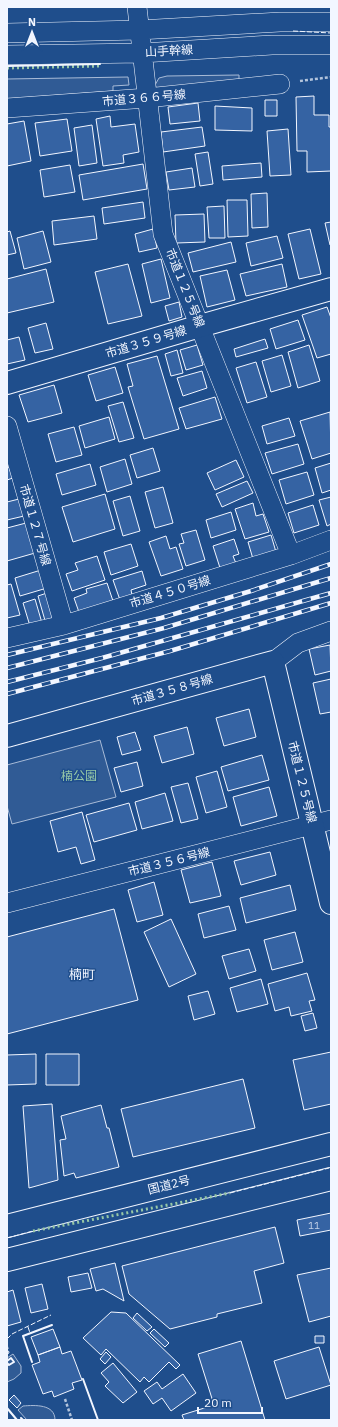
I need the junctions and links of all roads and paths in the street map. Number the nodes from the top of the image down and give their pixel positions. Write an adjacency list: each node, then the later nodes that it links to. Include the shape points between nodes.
1 (136, 7): 3 (street, 市道１２５号線)
2 (331, 22): 3 (street, 山手幹線, via 280,22)
3 (139, 30): 4 (street, 山手幹線); 6 (street, 市道１２５号線)
4 (7, 33)
5 (331, 45): 6 (street, 山手幹線, via 272,45)
6 (142, 53): 7 (street, 山手幹線); 10 (street, 市道１２５号線)
7 (7, 55)
8 (331, 77): 9 (path)
9 (280, 84): 10 (street, 市道３６６号線)
10 (147, 98): 11 (street, 市道３６６号線); 13 (street, 市道１２５号線, via 163,234)
11 (7, 108)
12 (331, 289): 13 (main road, 市道３５９号線)
13 (200, 326): 14 (main road, 市道３５９号線); 17 (street, 市道１２５号線)
14 (7, 383)
15 (7, 426): 18 (street, 市道１２７号線)
16 (331, 540): 17 (street, 市道４５０号線)
17 (291, 555): 18 (street, 市道４５０号線)
18 (64, 625): 20 (street, 市道４５０号線)
19 (331, 631): 21 (street, 市道３５８号線, via 298,642)
20 (7, 638)
21 (273, 662): 22 (main road, 市道３５８号線); 23 (main road, 市道１２５号線)
22 (7, 736)
23 (322, 822): 24 (main road, 市道１２５号線); 25 (street, 市道３５６号線)
24 (331, 903)
25 (7, 904)
26 (331, 1144): 28 (main road, 国道2号)
27 (331, 1179): 29 (main road)
28 (7, 1226)
29 (7, 1260)
30 (65, 1399): 31 (path)
31 (72, 1420)

